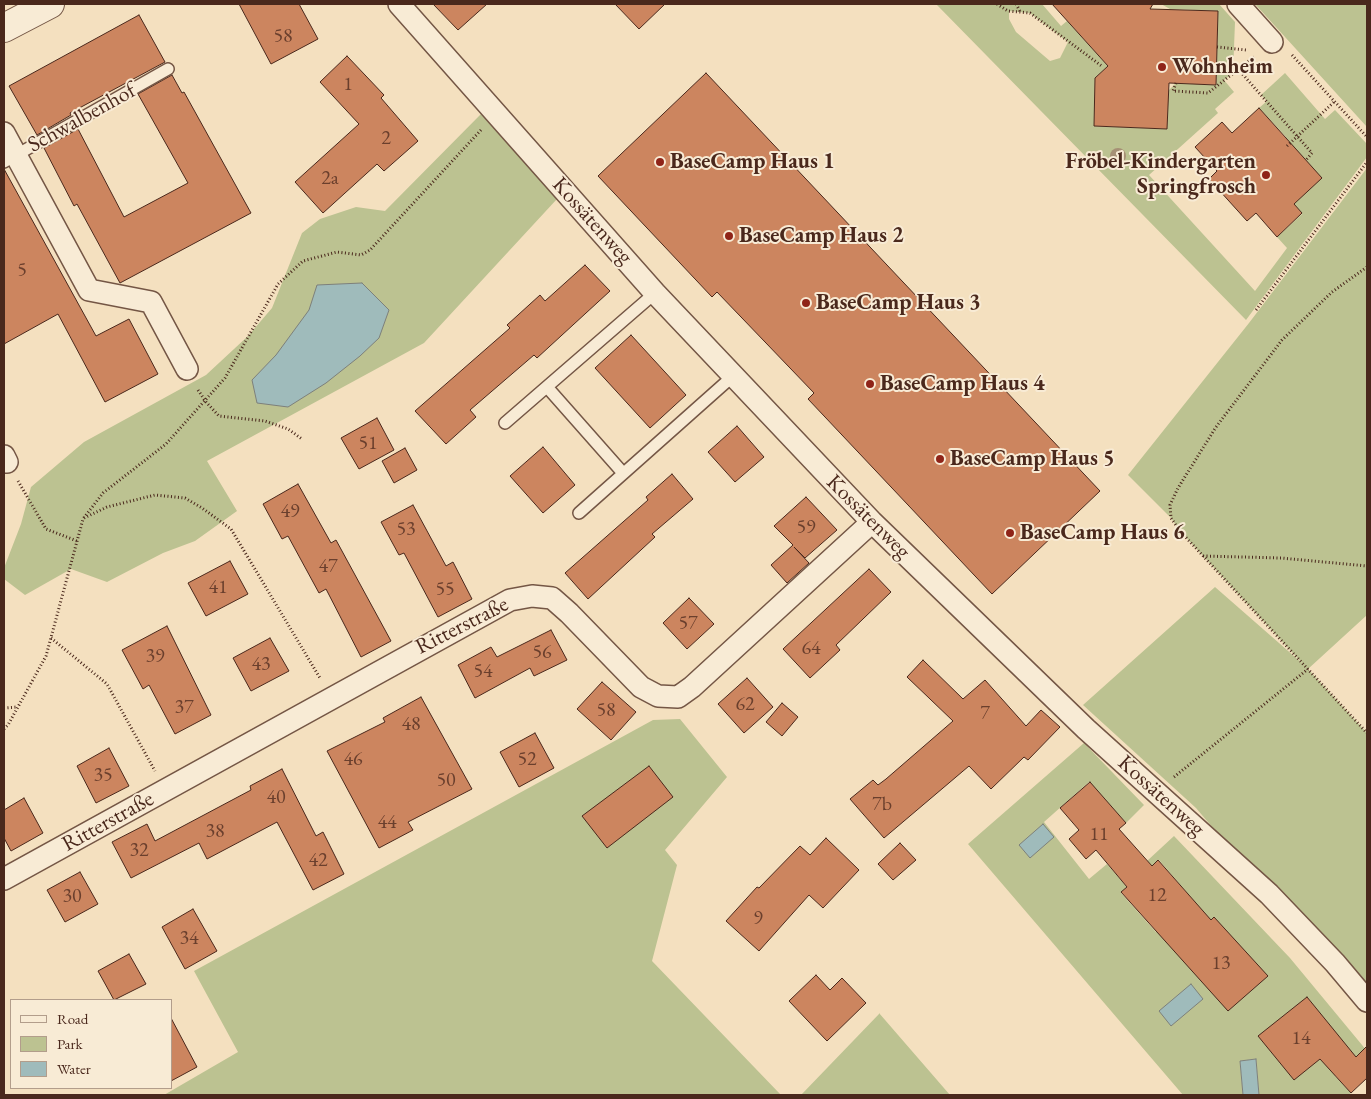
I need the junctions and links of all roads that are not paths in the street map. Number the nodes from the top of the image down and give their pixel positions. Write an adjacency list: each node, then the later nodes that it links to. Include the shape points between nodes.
1 (50, 4): 4 (street)
2 (399, 4): 9 (street, Kossätenweg)
3 (1238, 4): 5 (street)
4 (4, 28)
5 (1267, 47)
6 (168, 70): 8 (lane, Schwalbenhof)
7 (4, 133): 8 (street)
8 (10, 159): 10 (street, Schwalbenhof, via 89,290 151,302)
9 (655, 293): 11 (street, Kossätenweg); 12 (lane)
10 (187, 369)
11 (733, 376): 14 (lane); 16 (street, Kossätenweg)
12 (547, 387): 13 (lane); 14 (lane)
13 (505, 424)
14 (623, 474): 15 (lane)
15 (579, 513)
16 (872, 522): 17 (street, Ritterstraße, via 678,697 658,696 641,687 552,598 532,596 510,600); 18 (street, Kossätenweg, via 1086,728 1269,894)
17 (4, 879)
18 (1367, 1001)

